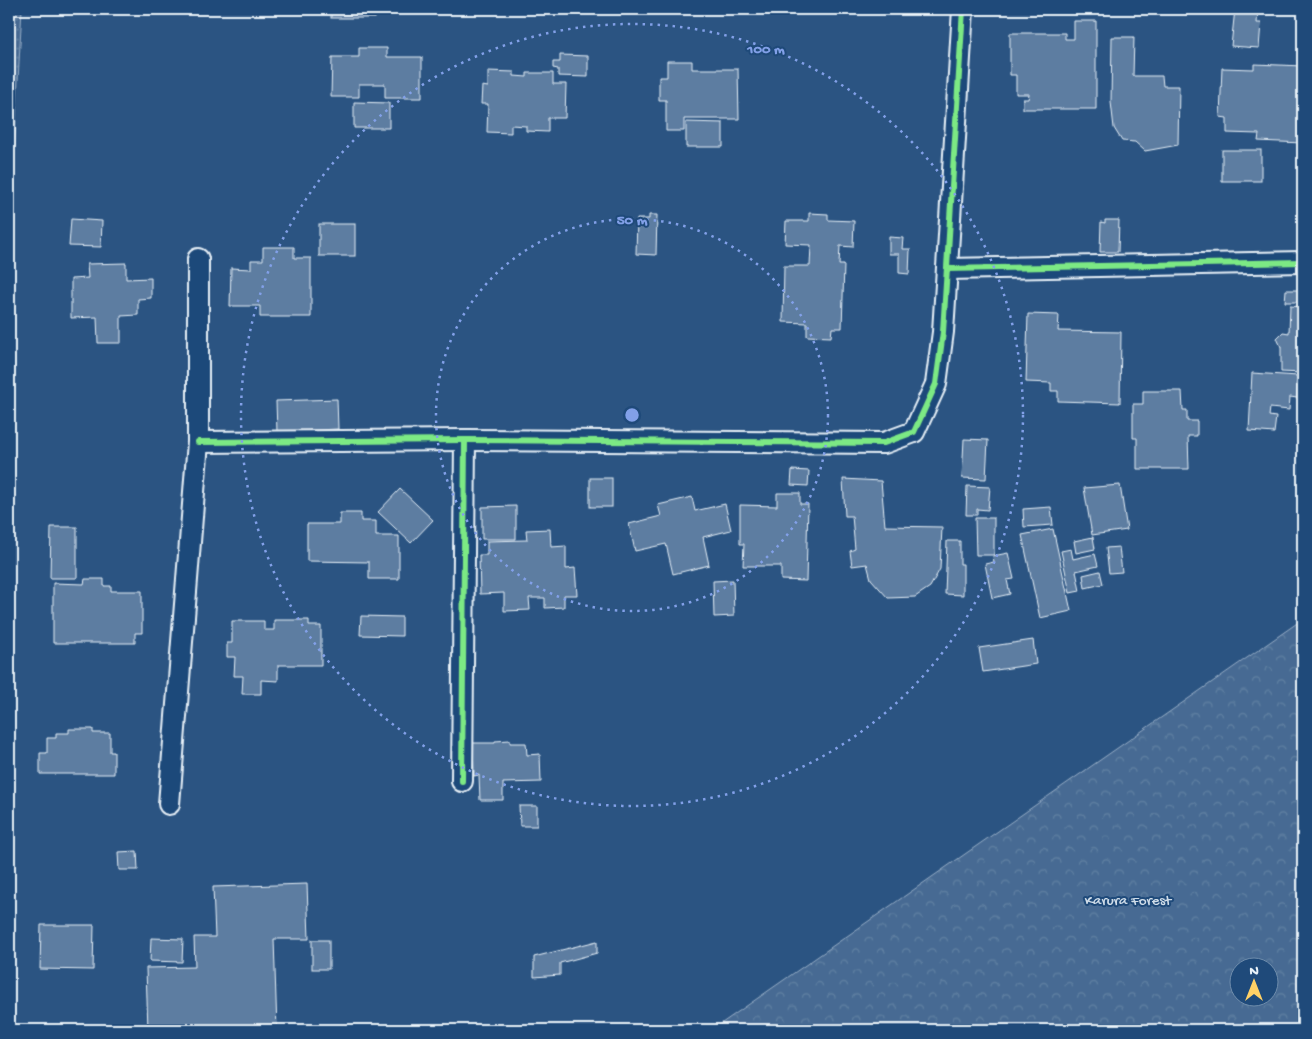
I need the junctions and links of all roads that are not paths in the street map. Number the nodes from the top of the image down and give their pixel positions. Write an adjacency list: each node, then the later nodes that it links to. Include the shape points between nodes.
1 (963, 9): 4 (street)
2 (198, 259): 6 (street)
3 (1303, 262): 4 (street)
4 (947, 269): 5 (street, via 944,332 936,384 914,432 884,443)
5 (465, 440): 6 (street); 7 (street)
6 (198, 442): 8 (street)
7 (462, 781)
8 (168, 804)

